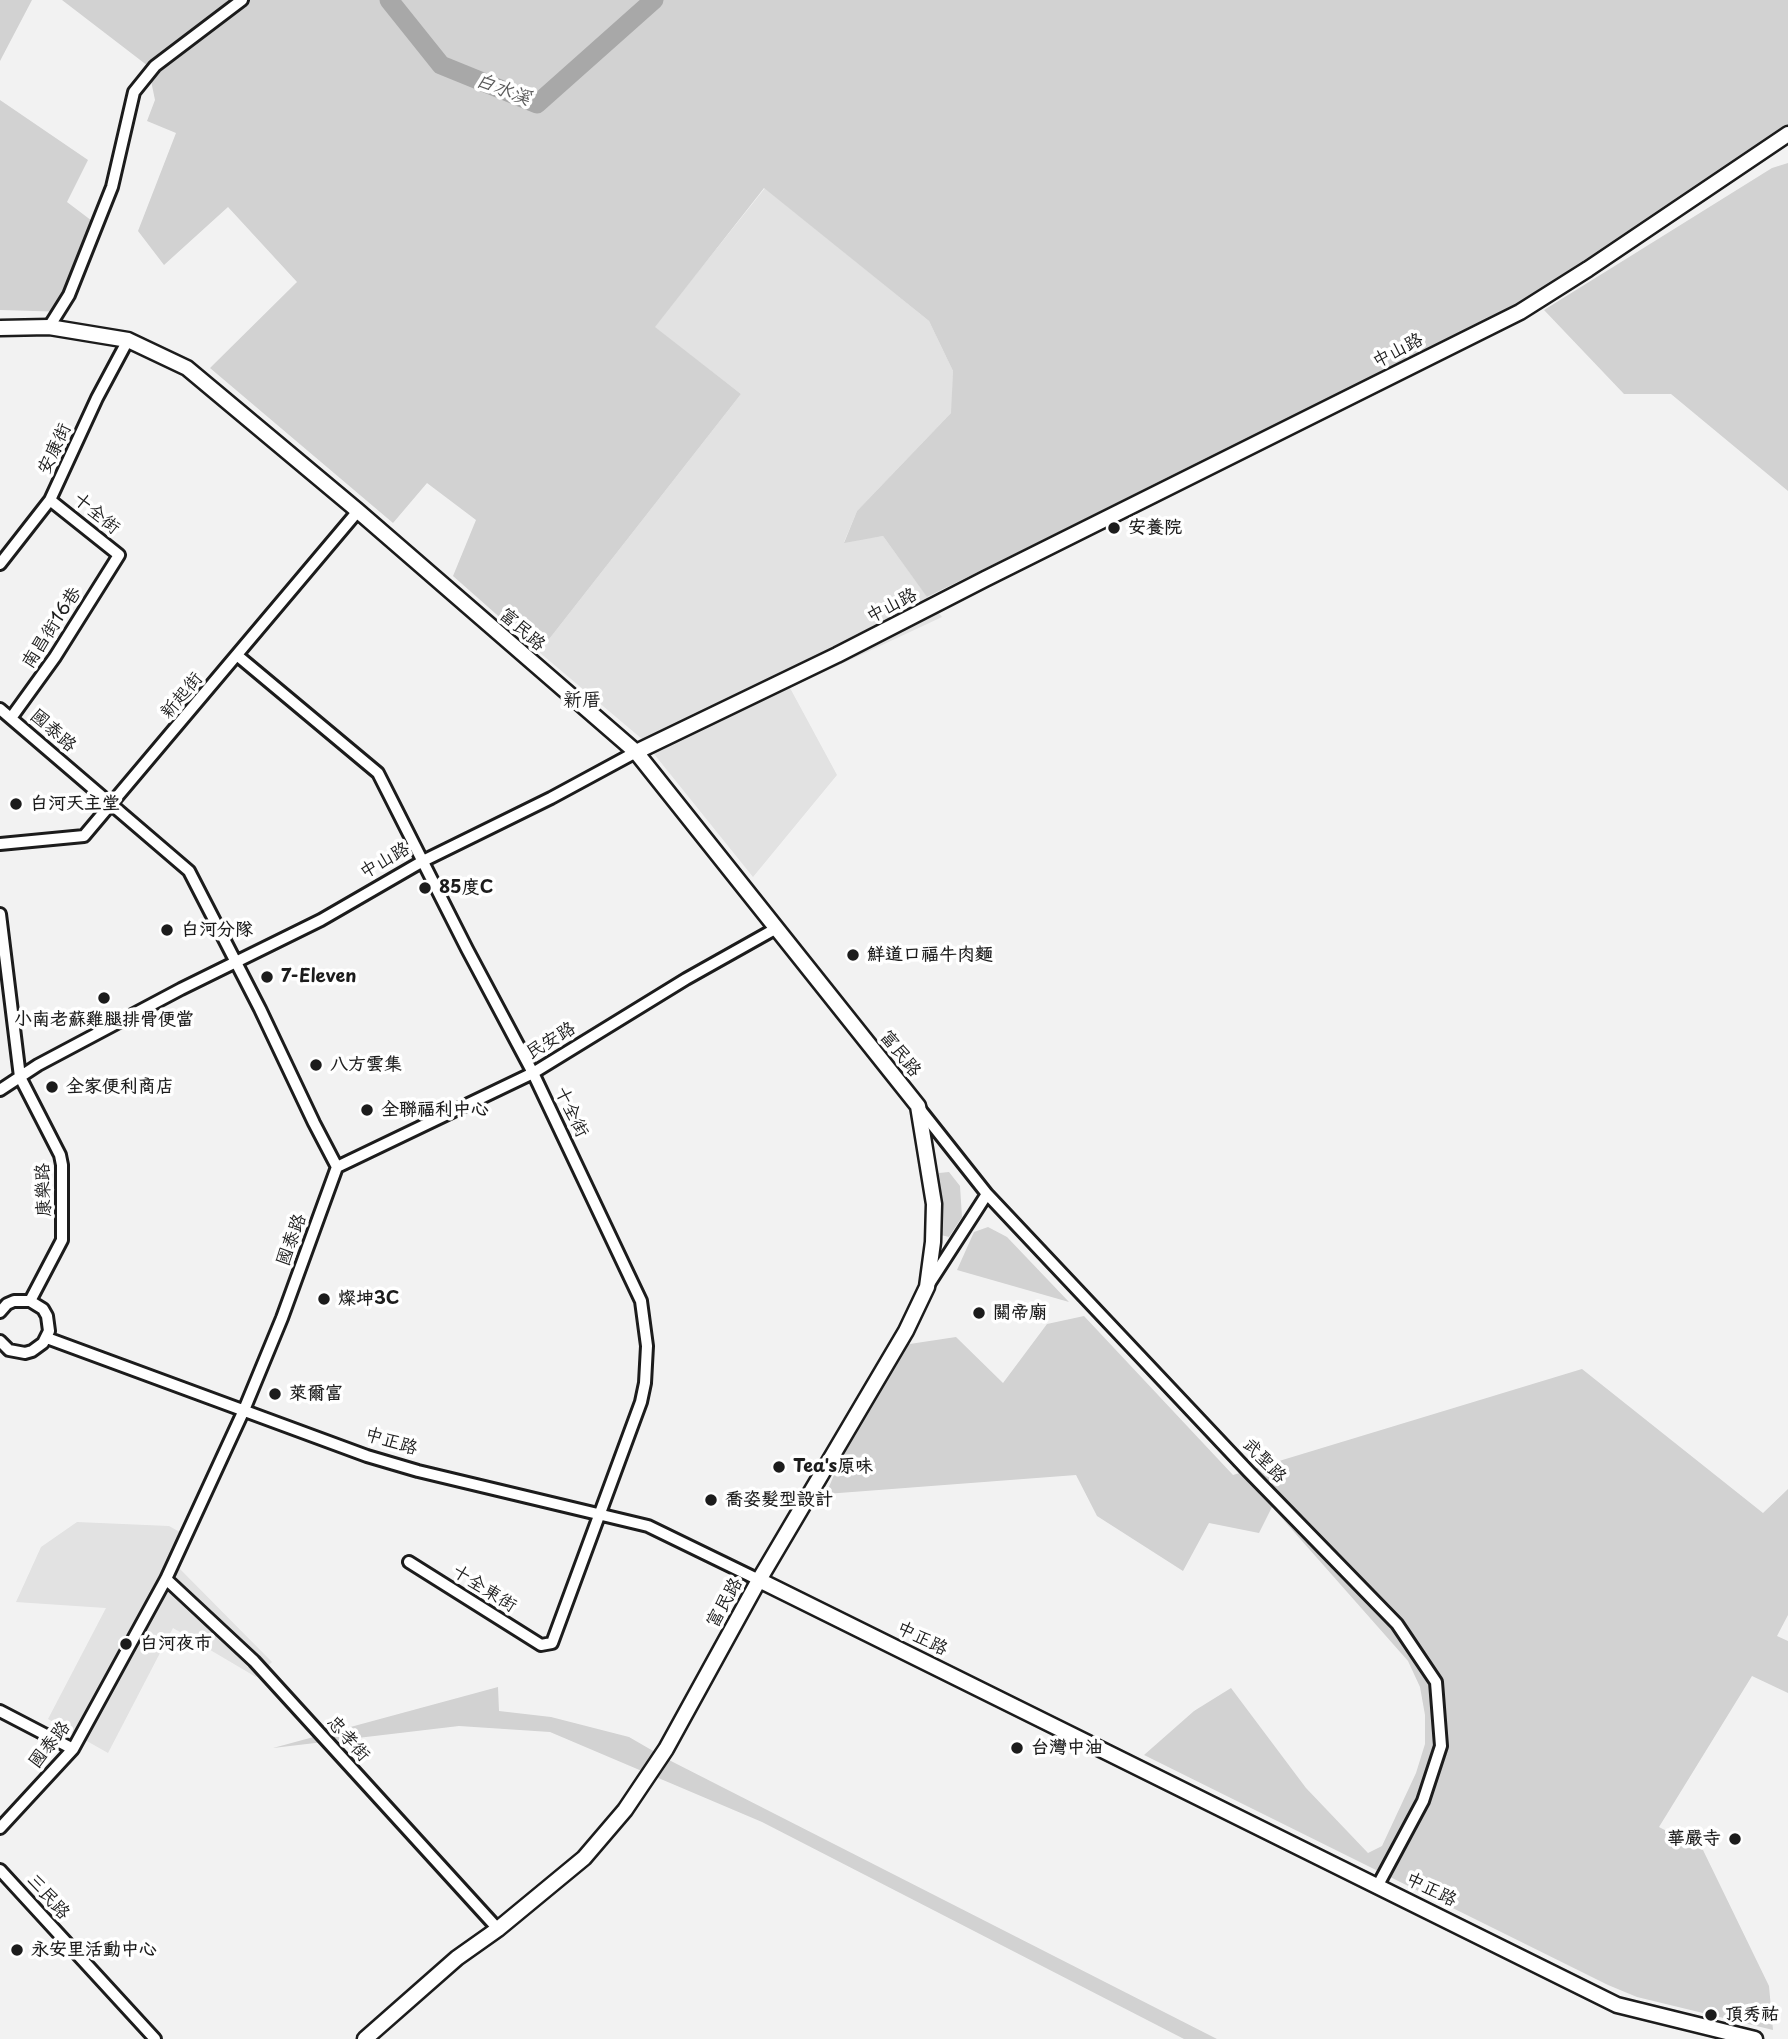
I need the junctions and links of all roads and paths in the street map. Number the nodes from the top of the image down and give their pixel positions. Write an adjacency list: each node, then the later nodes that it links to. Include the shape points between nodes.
1 (242, 0): 3 (street, via 155,66 134,92 112,187 69,295)
2 (1788, 134): 13 (main road, 中山路, via 1520,312)
3 (49, 327): 4 (main road, 富民路); 5 (main road, 富民路)
4 (0, 329)
5 (128, 340): 6 (street, 安康街); 7 (main road, 富民路, via 187,368)
6 (50, 500): 8 (street, 十全街); 9 (street, 安康街)
7 (358, 511): 10 (street, 新起街); 13 (main road, 富民路)
8 (119, 555): 12 (street, 南昌街16巷)
9 (0, 564)
10 (238, 656): 14 (street, 新起街); 16 (street, 十全街, via 378,773)
11 (0, 709): 12 (street, 國泰路)
12 (11, 718): 14 (street, 國泰路)
13 (636, 752): 16 (street, 中山路); 18 (main road, 富民路)
14 (113, 805): 15 (street, 新起街, via 84,836); 19 (street, 國泰路, via 189,871)
15 (0, 844)
16 (423, 861): 19 (street, 中山路, via 321,920); 20 (street, 十全街)
17 (0, 914): 21 (street, 康樂路)
18 (775, 929): 20 (street, 民安路); 23 (main road, 富民路)
19 (236, 961): 21 (street, 中山路); 24 (street, 國泰路)
20 (533, 1073): 24 (street, 民安路); 32 (street, 十全街, via 640,1301 646,1329 641,1402)
21 (20, 1077): 22 (street, 中山路); 27 (street, 康樂路, via 62,1165 62,1240)
22 (0, 1090)
23 (918, 1106): 25 (street, 武聖路); 26 (main road, 富民路, via 934,1204)
24 (337, 1167): 31 (street, 國泰路)
25 (987, 1194): 26 (street); 41 (street, 武聖路, via 1396,1624 1436,1682 1441,1746 1423,1801)
26 (927, 1287): 35 (main road, 富民路, via 906,1331)
27 (30, 1301): 28 (street, via 15,1301); 29 (street, via 47,1316)
28 (0, 1310)
29 (47, 1338): 30 (street, via 25,1353); 31 (street, 中正路)
30 (1, 1344)
31 (244, 1410): 32 (street, 中正路, via 394,1464); 34 (street, 國泰路)
32 (599, 1514): 35 (street, 中正路, via 648,1526); 36 (street, 十全街, via 552,1643)
33 (409, 1562): 36 (street, 十全東街)
34 (166, 1579): 38 (street, 國泰路); 42 (street, 忠孝街, via 254,1661)
35 (759, 1580): 41 (main road, 中正路); 42 (main road, 富民路, via 666,1749 625,1810 584,1858)
36 (541, 1645)
37 (0, 1711): 38 (street)
38 (73, 1749): 39 (street, 國泰路)
39 (0, 1828)
40 (2, 1876): 43 (street, 三民路)
41 (1378, 1885): 45 (main road, 中正路, via 1618,2004)
42 (498, 1929): 44 (main road, 富民路, via 457,1958)
43 (155, 2039)
44 (365, 2039)
45 (1755, 2039)

